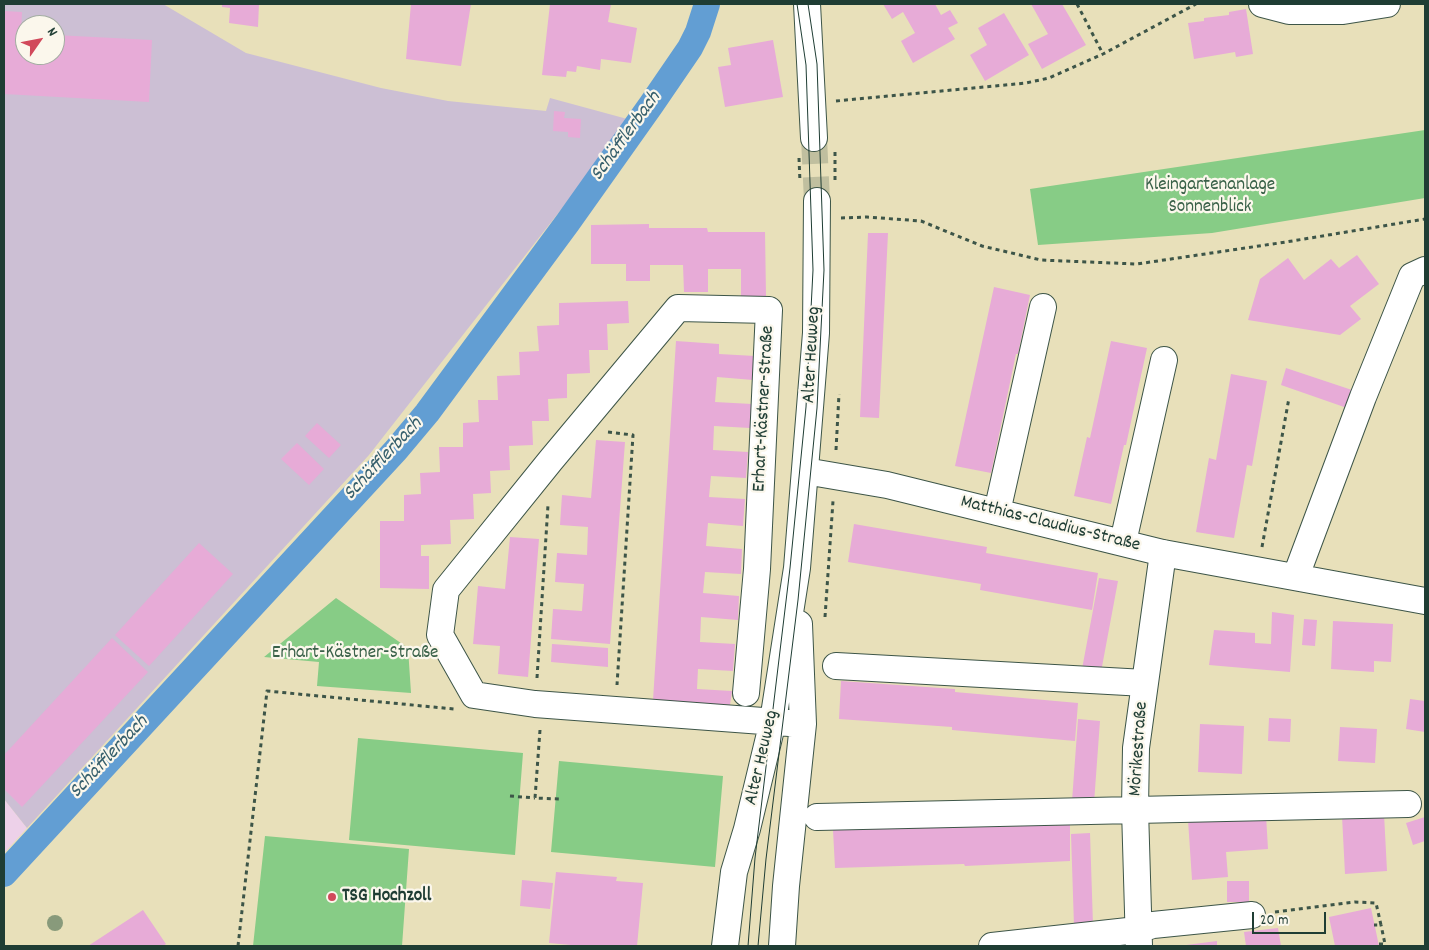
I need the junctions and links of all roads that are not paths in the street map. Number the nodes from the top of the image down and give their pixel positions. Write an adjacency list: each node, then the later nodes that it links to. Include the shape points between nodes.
1 (798, 4): 5 (street)
2 (807, 4): 5 (street)
3 (1262, 4): 4 (street, via 1289,11 1343,11)
4 (1387, 4)
5 (810, 44): 6 (street)
6 (814, 138)
7 (817, 201): 11 (street, Alter Heuweg, via 816,333)
8 (1425, 270): 17 (street, via 1412,276)
9 (1043, 306): 12 (street)
10 (1164, 360): 13 (street)
11 (805, 471): 12 (street, Matthias-Claudius-Straße, via 887,485); 16 (street, Alter Heuweg)
12 (997, 512): 13 (street, Matthias-Claudius-Straße)
13 (1123, 542): 14 (street, Matthias-Claudius-Straße)
14 (1163, 553): 17 (street, Matthias-Claudius-Straße); 20 (street, Mörikestraße)
15 (758, 568): 16 (street); 21 (street, Erhart-Kästner-Straße); 22 (street, Erhart-Kästner-Straße, via 769,310 678,308 446,590 440,635 474,694 539,704)
16 (797, 568): 22 (street, Alter Heuweg); 23 (street, Alter Heuweg)
17 (1296, 576): 18 (street, Matthias-Claudius-Straße)
18 (1425, 601)
19 (836, 666): 20 (street)
20 (1145, 683): 25 (street, Mörikestraße, via 1136,748)
21 (746, 693)
22 (773, 721): 23 (street); 29 (street, Alter Heuweg, via 734,872)
23 (803, 724): 30 (street, Alter Heuweg)
24 (1408, 804): 25 (street)
25 (1135, 809): 26 (street); 28 (street, Mörikestraße)
26 (817, 817)
27 (1252, 915): 28 (street, via 1153,925)
28 (1138, 938): 31 (street)
29 (725, 946)
30 (782, 946)
31 (992, 946)

